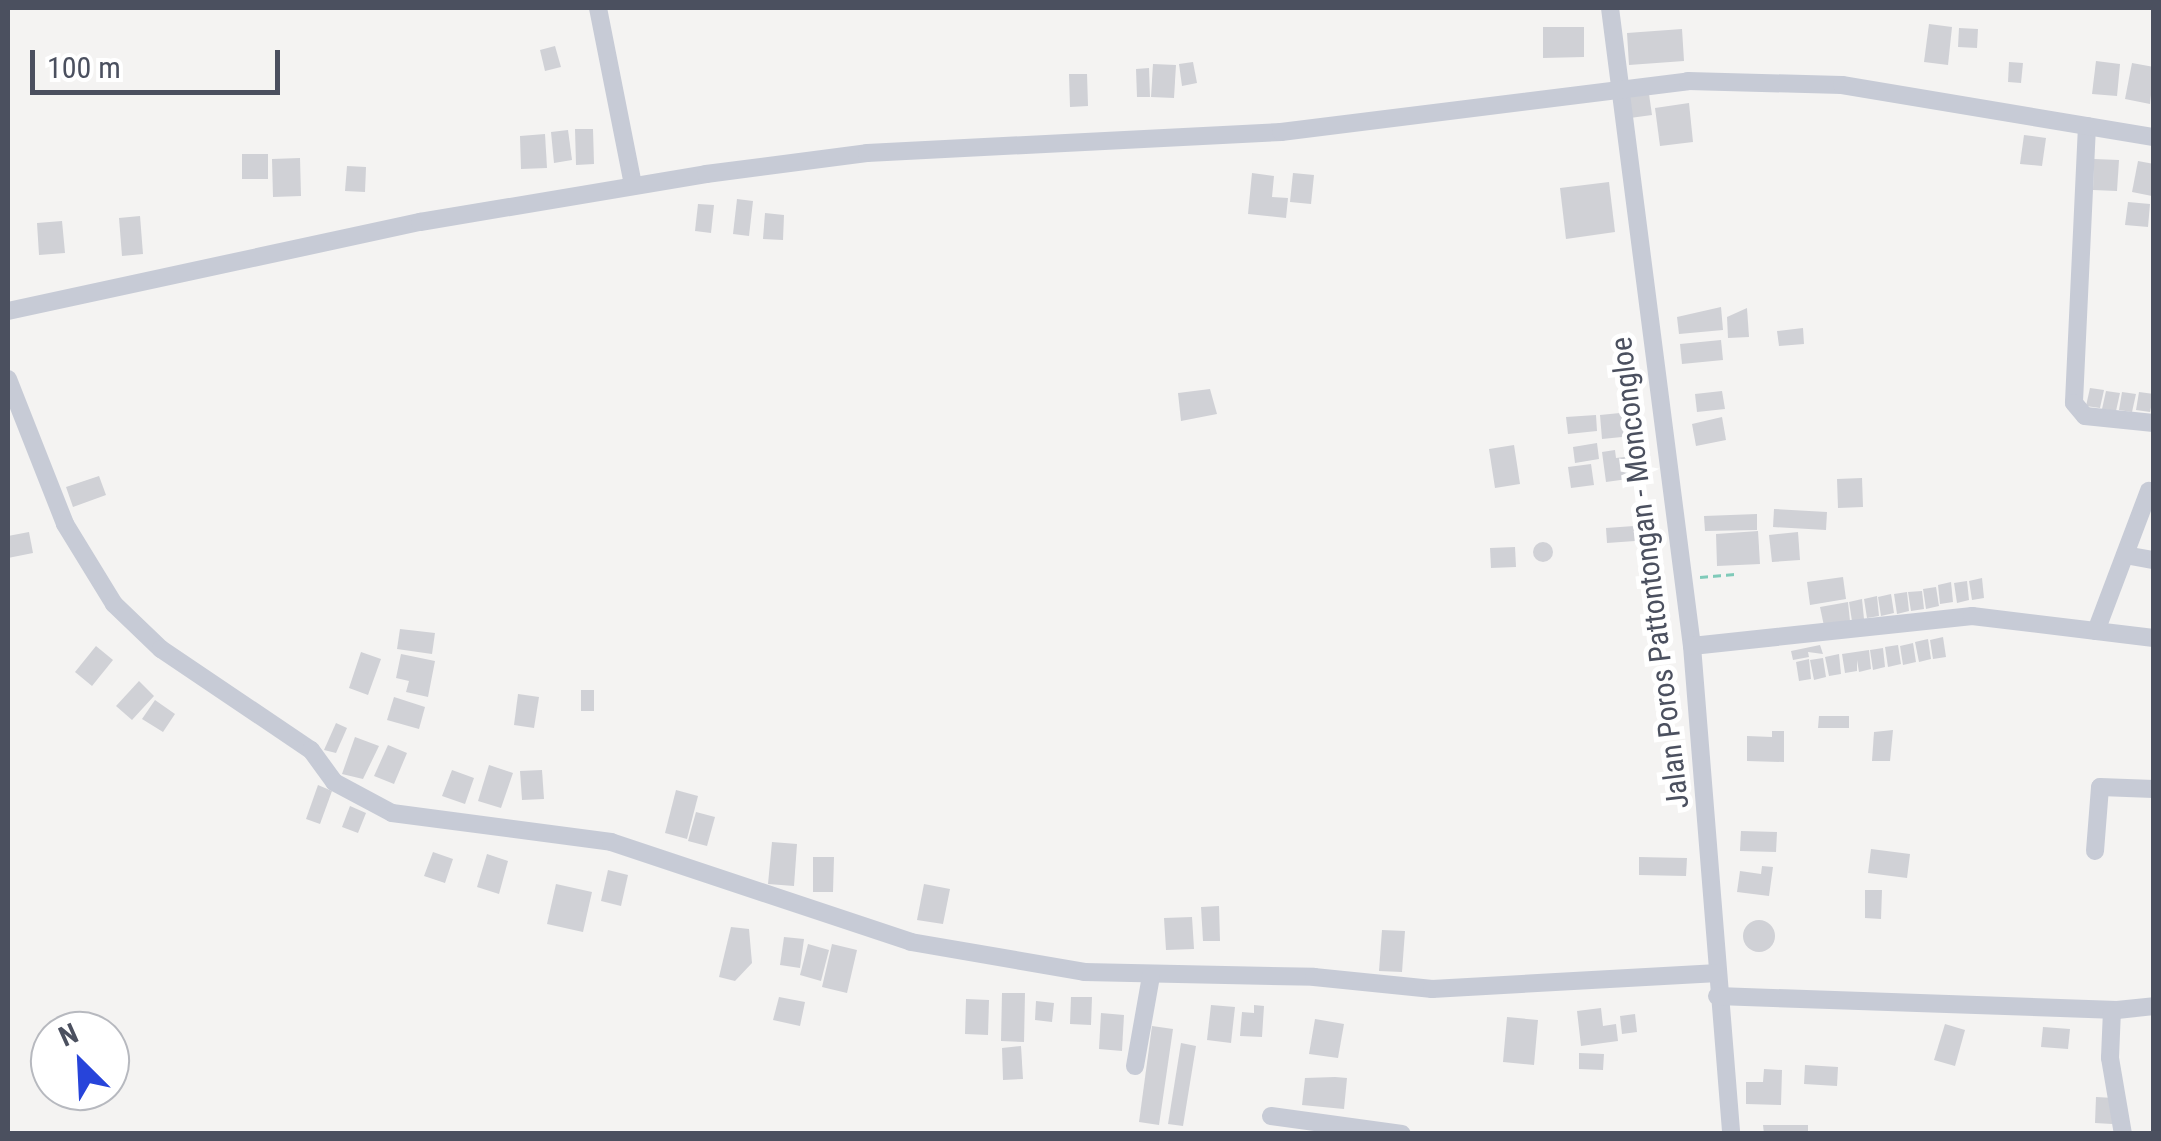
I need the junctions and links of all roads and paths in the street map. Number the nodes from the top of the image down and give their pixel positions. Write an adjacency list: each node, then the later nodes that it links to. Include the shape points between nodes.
1 (598, 8): 6 (street)
2 (1610, 8): 3 (street, Jalan Poros Pattontongan - Moncongloe)
3 (1620, 90): 4 (street, via 1730,79 1842,86); 6 (street, via 1281,132 867,153); 14 (street, Jalan Poros Pattontongan - Moncongloe)
4 (2087, 126): 5 (street); 9 (street, via 2074,403 2085,416)
5 (2154, 137)
6 (633, 185): 7 (street, via 420,222)
7 (8, 311)
8 (8, 379): 21 (street, via 65,524 114,604 161,649 312,750 334,782 378,805 480,829 611,842 911,942 1084,972)
9 (2154, 423)
10 (2149, 491): 11 (street)
11 (2125, 555): 12 (street); 15 (street)
12 (2154, 560)
13 (1738, 574): 14 (path)
14 (1683, 578): 17 (street, Jalan Poros Pattontongan - Moncongloe)
15 (2096, 630): 16 (street); 17 (street, via 1972,616)
16 (2154, 638)
17 (1692, 646): 20 (street, Jalan Poros Pattontongan - Moncongloe)
18 (2154, 789): 19 (street, via 2100,787)
19 (2095, 851)
20 (1714, 972): 21 (street, via 1432,989 1296,976); 22 (street, Jalan Poros Pattontongan - Moncongloe)
21 (1151, 976): 25 (street)
22 (1717, 996): 24 (street); 28 (street, Jalan Poros Pattontongan - Moncongloe)
23 (2154, 1006): 24 (street)
24 (2112, 1010): 29 (street, via 2110,1058)
25 (1135, 1066)
26 (1271, 1116): 27 (street)
27 (1402, 1134)
28 (1732, 1134)
29 (2123, 1134)

